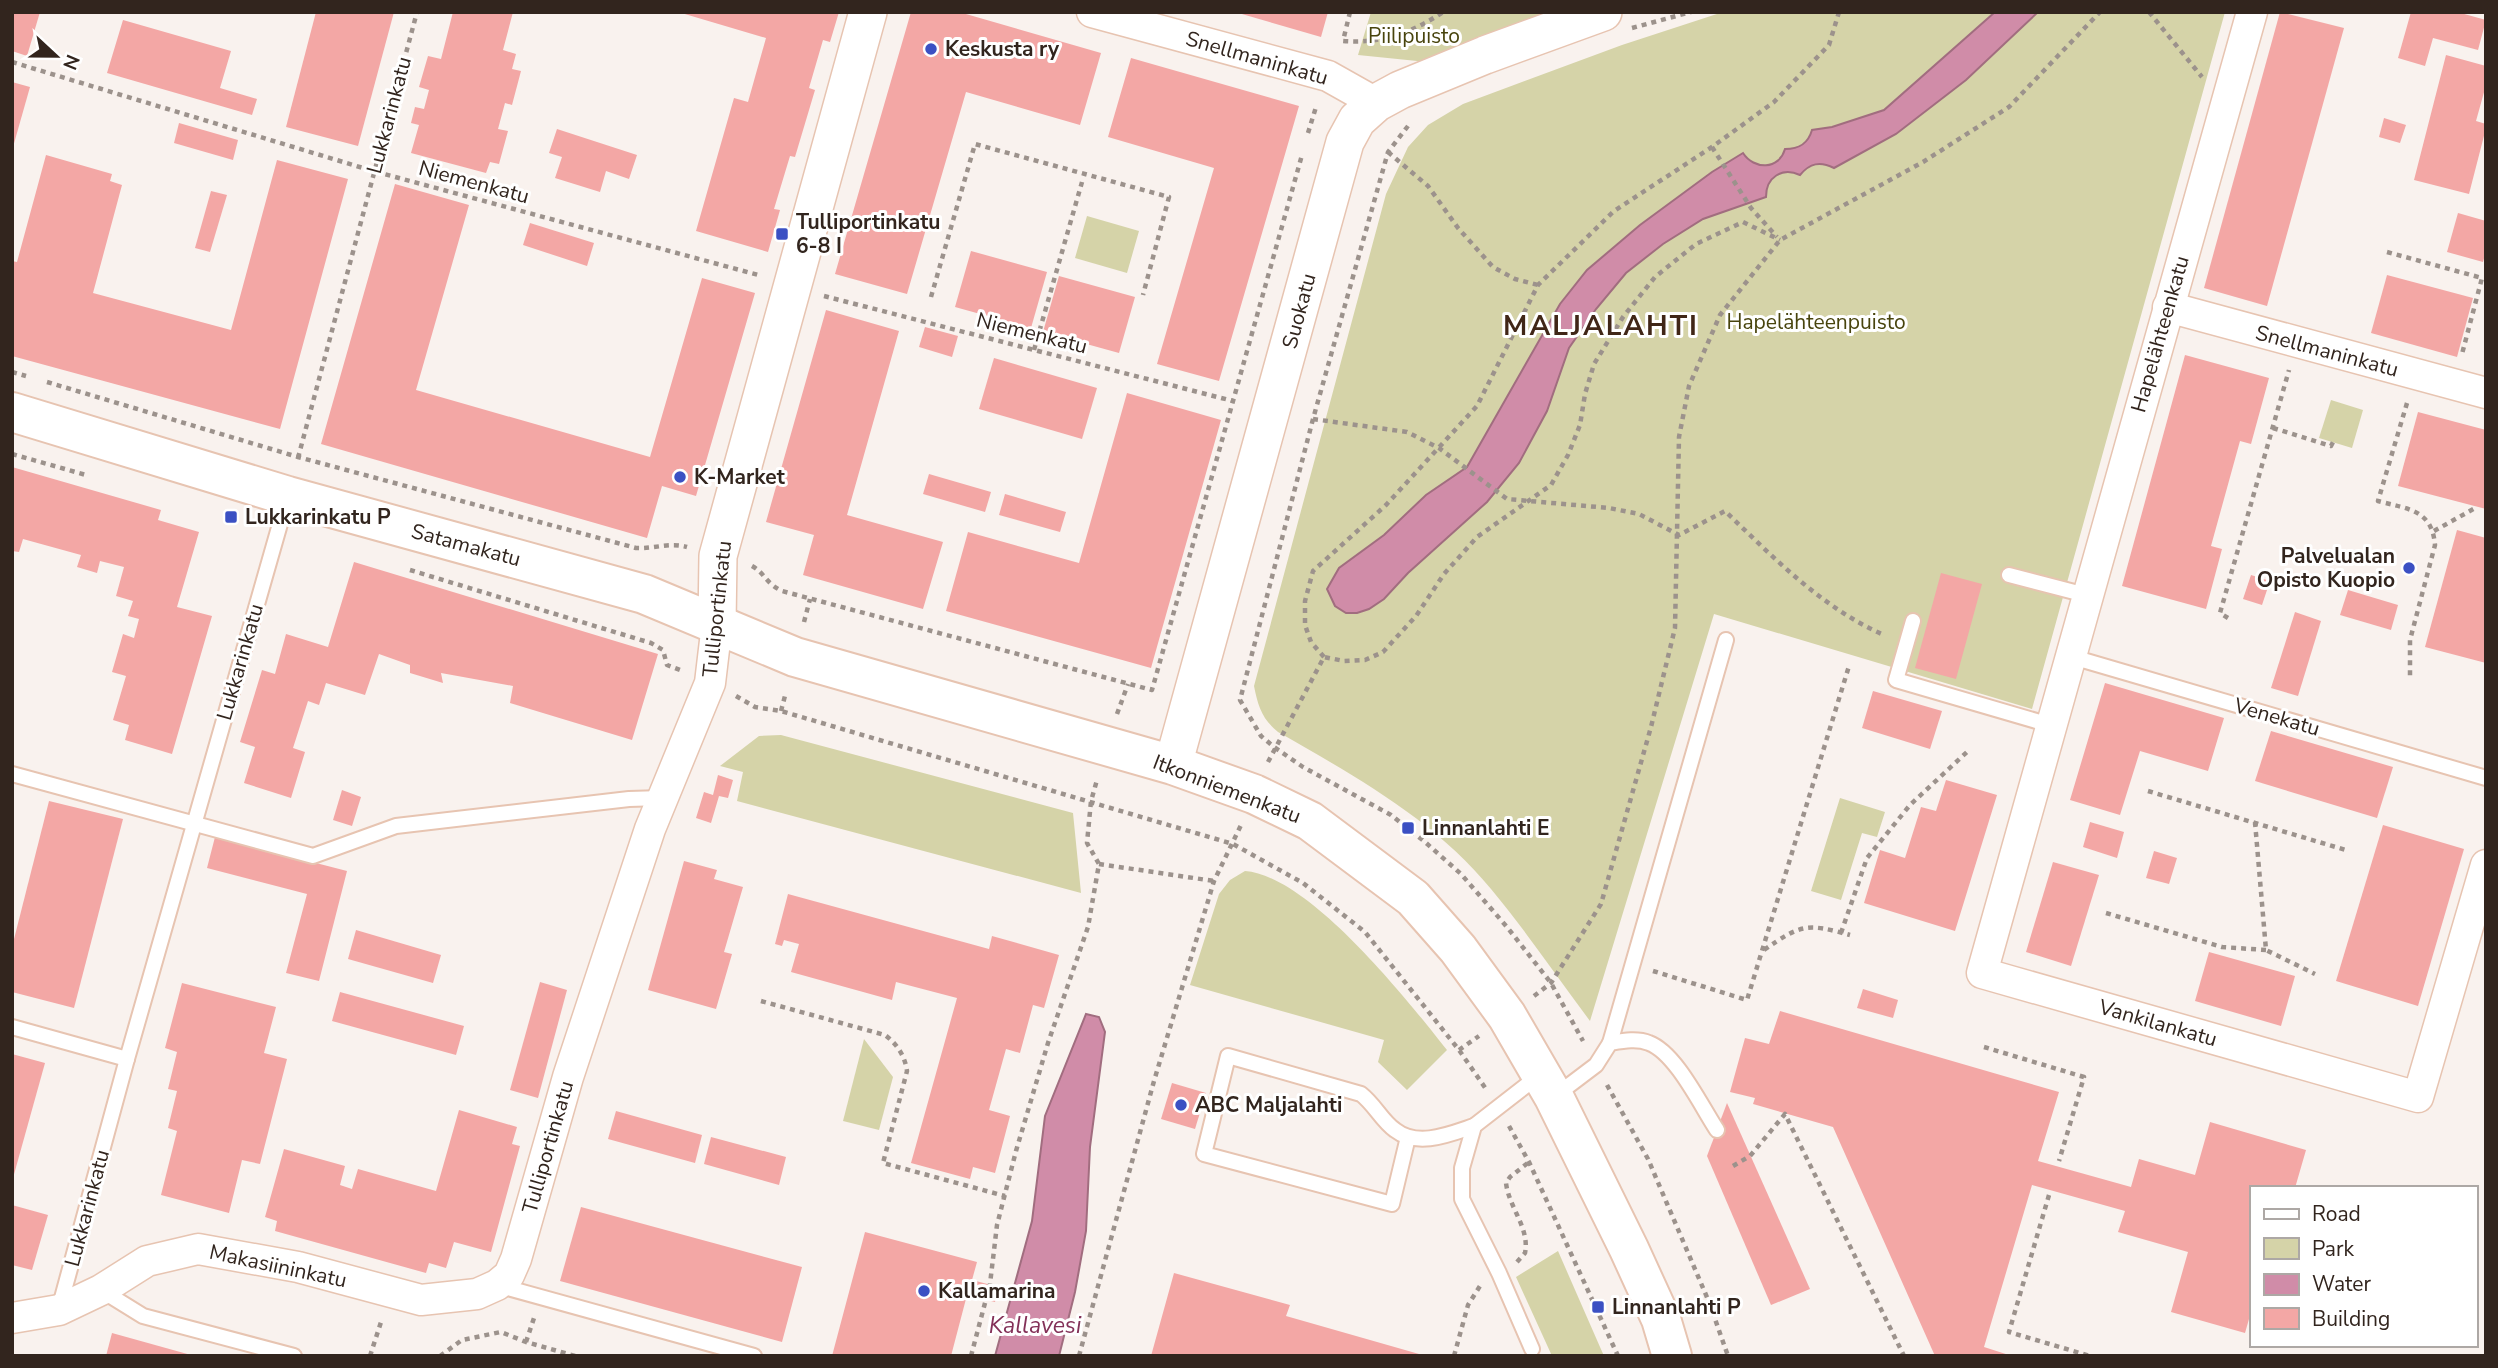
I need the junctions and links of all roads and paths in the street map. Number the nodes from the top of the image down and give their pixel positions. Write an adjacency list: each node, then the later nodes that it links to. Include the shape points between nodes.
1 (417, 12): 16 (path, Lukkarinkatu)
2 (868, 12): 52 (street, Tulliportinkatu, via 718,556)
3 (1092, 12): 13 (street, Snellmaninkatu, via 1328,76)
4 (1350, 12): 5 (path, via 1343,41 1365,43 1418,27)
5 (1443, 12)
6 (1603, 12): 13 (street, Suokatu, via 1474,59)
7 (1839, 12): 15 (path, via 1829,45 1774,102)
8 (2100, 12): 18 (path, via 2009,107 1923,162)
9 (2149, 12): 12 (path)
10 (2252, 12): 25 (street, Hapelähteenkatu)
11 (12, 62): 16 (path, Niemenkatu)
12 (2204, 79)
13 (1376, 103): 64 (street, Suokatu, via 1357,121 1345,142)
14 (1316, 107): 33 (path)
15 (1712, 146): 18 (path, via 1751,208); 21 (path, via 1614,211)
16 (373, 171): 20 (path, Niemenkatu); 40 (path, Lukkarinkatu)
17 (1082, 182): 26 (path)
18 (1780, 240): 42 (path, via 1743,222 1696,244 1655,277 1594,364 1580,425 1551,485); 45 (path, via 1720,315 1689,386 1679,437)
19 (2387, 252): 27 (path, via 2482,278)
20 (769, 278)
21 (1538, 285): 36 (path, via 1493,267 1428,186 1388,152); 39 (path, via 1477,406)
22 (1143, 295): 24 (path, via 1170,197 975,144)
23 (823, 296): 26 (path, Niemenkatu)
24 (932, 297)
25 (2168, 307): 32 (street, Snellmaninkatu); 49 (street, Hapelähteenkatu)
26 (1034, 350): 33 (path, Niemenkatu)
27 (2460, 359)
28 (2290, 369): 37 (path)
29 (12, 372): 30 (path)
30 (32, 377)
31 (45, 382): 40 (path)
32 (2486, 393)
33 (1233, 401): 47 (path, via 1152,690 791,594 769,585)
34 (2407, 402): 44 (path, via 2378,501 2416,512)
35 (12, 412): 41 (main road, Satamakatu)
36 (1312, 419): 39 (path, via 1407,432); 59 (path)
37 (2273, 428): 38 (path, via 2331,446); 50 (path, via 2220,612)
38 (2333, 442)
39 (1439, 448): 42 (path, via 1507,499); 56 (path, via 1387,505 1313,571 1305,601 1305,625 1311,642)
40 (298, 457): 41 (path, Lukkarinkatu); 46 (path, via 636,548)
41 (288, 496): 52 (main road, Satamakatu, via 644,594); 71 (lane, Lukkarinkatu)
42 (1526, 503): 45 (path, via 1639,514); 56 (path, via 1477,537 1383,652 1344,662)
43 (2477, 507): 44 (path)
44 (2434, 531): 58 (path, via 2435,545 2410,639)
45 (1679, 535): 54 (path, via 1725,510 1813,591 1865,626); 84 (path, via 1675,628 1601,904)
46 (676, 544)
47 (756, 567)
48 (2009, 575): 49 (lane)
49 (2086, 595): 55 (street, Hapelähteenkatu)
50 (2228, 618)
51 (1913, 621): 54 (lane)
52 (717, 624): 64 (main road, Itkonniemenkatu, via 795,657); 68 (street, Tulliportinkatu, via 710,683)
53 (1726, 640): 82 (lane)
54 (1907, 644): 61 (lane, via 1896,680)
55 (2069, 656): 61 (street, Vankilankatu); 66 (lane, Venekatu)
56 (1325, 657): 62 (path)
57 (1849, 666): 81 (path)
58 (2410, 676)
59 (1240, 700)
60 (755, 707): 69 (path)
61 (2050, 725): 75 (street, Vankilankatu, via 1982,973 2418,1097)
62 (1274, 747)
63 (1968, 751): 78 (path, via 1910,805 1867,858)
64 (1173, 765): 90 (main road, Itkonniemenkatu, via 1254,794 1310,821 1413,898 1507,1016)
65 (12, 774): 71 (lane)
66 (2486, 778)
67 (2148, 791): 70 (path)
68 (662, 798): 71 (lane, via 396,826 313,856); 99 (street, Tulliportinkatu, via 568,1077 516,1259)
69 (1091, 801): 72 (path); 74 (path, via 1087,843)
70 (2255, 822): 73 (path); 80 (path)
71 (193, 825): 89 (lane, Lukkarinkatu)
72 (1233, 844): 76 (path); 91 (path, via 1303,883 1365,932)
73 (2349, 850)
74 (1099, 864): 76 (path); 98 (path, via 1088,927 1048,1043)
75 (2486, 865)
76 (1214, 881): 109 (path)
77 (2106, 913): 80 (path, via 2222,947)
78 (1842, 933): 79 (path); 81 (path, via 1807,926 1787,933)
79 (1850, 935)
80 (2266, 950): 83 (path)
81 (1762, 951): 82 (path, via 1747,1000)
82 (1633, 965): 87 (lane)
83 (2315, 974)
84 (1551, 984)
85 (761, 1001): 98 (path, via 893,1041 907,1071 884,1163)
86 (12, 1027): 89 (lane)
87 (1610, 1042): 90 (lane, via 1596,1065); 93 (lane, via 1649,1043 1666,1055)
88 (1984, 1047): 95 (path, via 2084,1077)
89 (127, 1059): 101 (lane, Lukkarinkatu)
90 (1548, 1085): 91 (lane); 111 (main road, Itkonniemenkatu, via 1629,1249 1661,1319)
91 (1498, 1105): 92 (lane); 110 (path)
92 (1474, 1126): 94 (lane, via 1446,1136); 103 (lane, via 1462,1168 1462,1199)
93 (1717, 1130)
94 (1408, 1137): 94 (lane, via 1392,1204 1203,1154 1228,1056 1361,1094 1393,1129)
95 (2059, 1161)
96 (1733, 1166): 112 (path, via 1750,1156 1785,1114)
97 (2049, 1195): 113 (path, via 2009,1332)
98 (1005, 1196): 108 (path, via 990,1284)
99 (503, 1280): 100 (street, Makasiininkatu, via 477,1294 421,1300 298,1267 198,1249 147,1261); 107 (lane)
100 (101, 1290): 101 (street, Makasiininkatu); 104 (lane, via 143,1316)
101 (59, 1310): 102 (street, Makasiininkatu)
102 (12, 1318)
103 (1532, 1349)
104 (294, 1356)
105 (440, 1356): 106 (path, via 462,1340 501,1332)
106 (575, 1356)
107 (754, 1356)
108 (971, 1356)
109 (1079, 1356)
110 (1618, 1356)
111 (1672, 1356)
112 (1904, 1356)
113 (2090, 1356)

